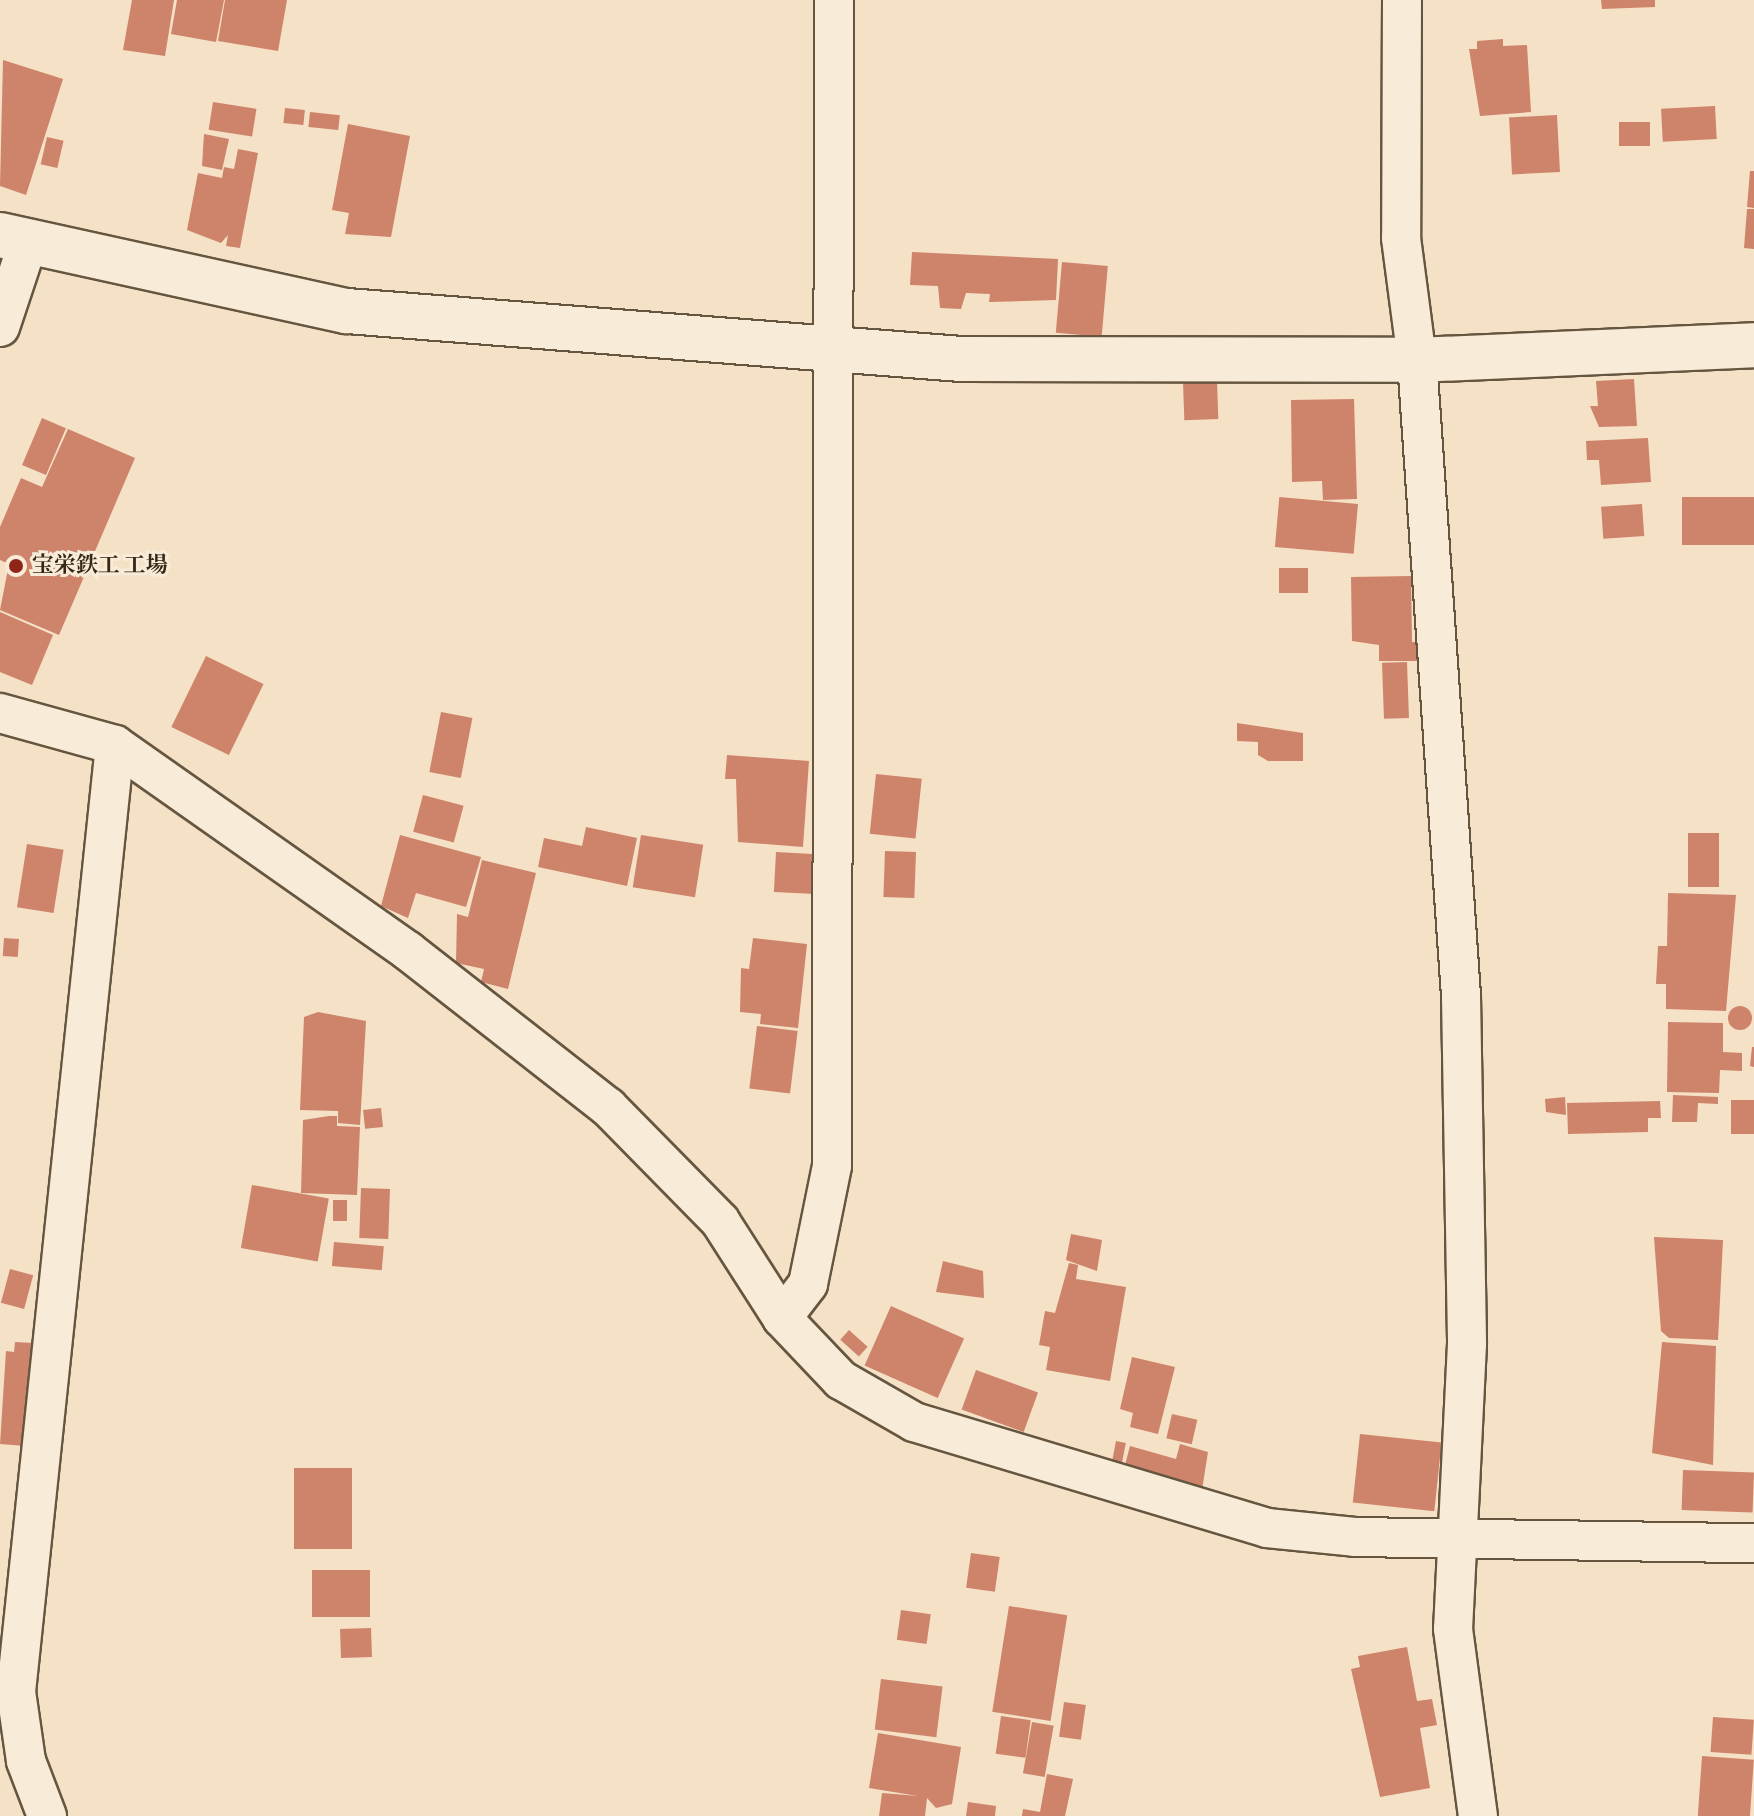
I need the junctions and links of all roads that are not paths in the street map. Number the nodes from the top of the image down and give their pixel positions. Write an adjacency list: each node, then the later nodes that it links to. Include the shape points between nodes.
1 (834, 0): 6 (street)
2 (1402, 0): 7 (street, via 1401,238)
3 (14, 239): 4 (street); 6 (street, via 347,311)
4 (0, 327)
5 (1754, 345): 7 (street)
6 (831, 350): 7 (street, via 1079,362); 10 (street, via 832,1166 808,1284)
7 (1417, 360): 11 (street, via 1461,996 1467,1344)
8 (0, 713): 9 (street)
9 (115, 745): 10 (street, via 408,951 608,1107 720,1221); 13 (street, via 16,1692 26,1761)
10 (782, 1318): 11 (street, via 841,1380 914,1422 1267,1528)
11 (1455, 1539): 12 (street); 14 (street, via 1453,1629)
12 (1754, 1543)
13 (47, 1816)
14 (1478, 1816)

